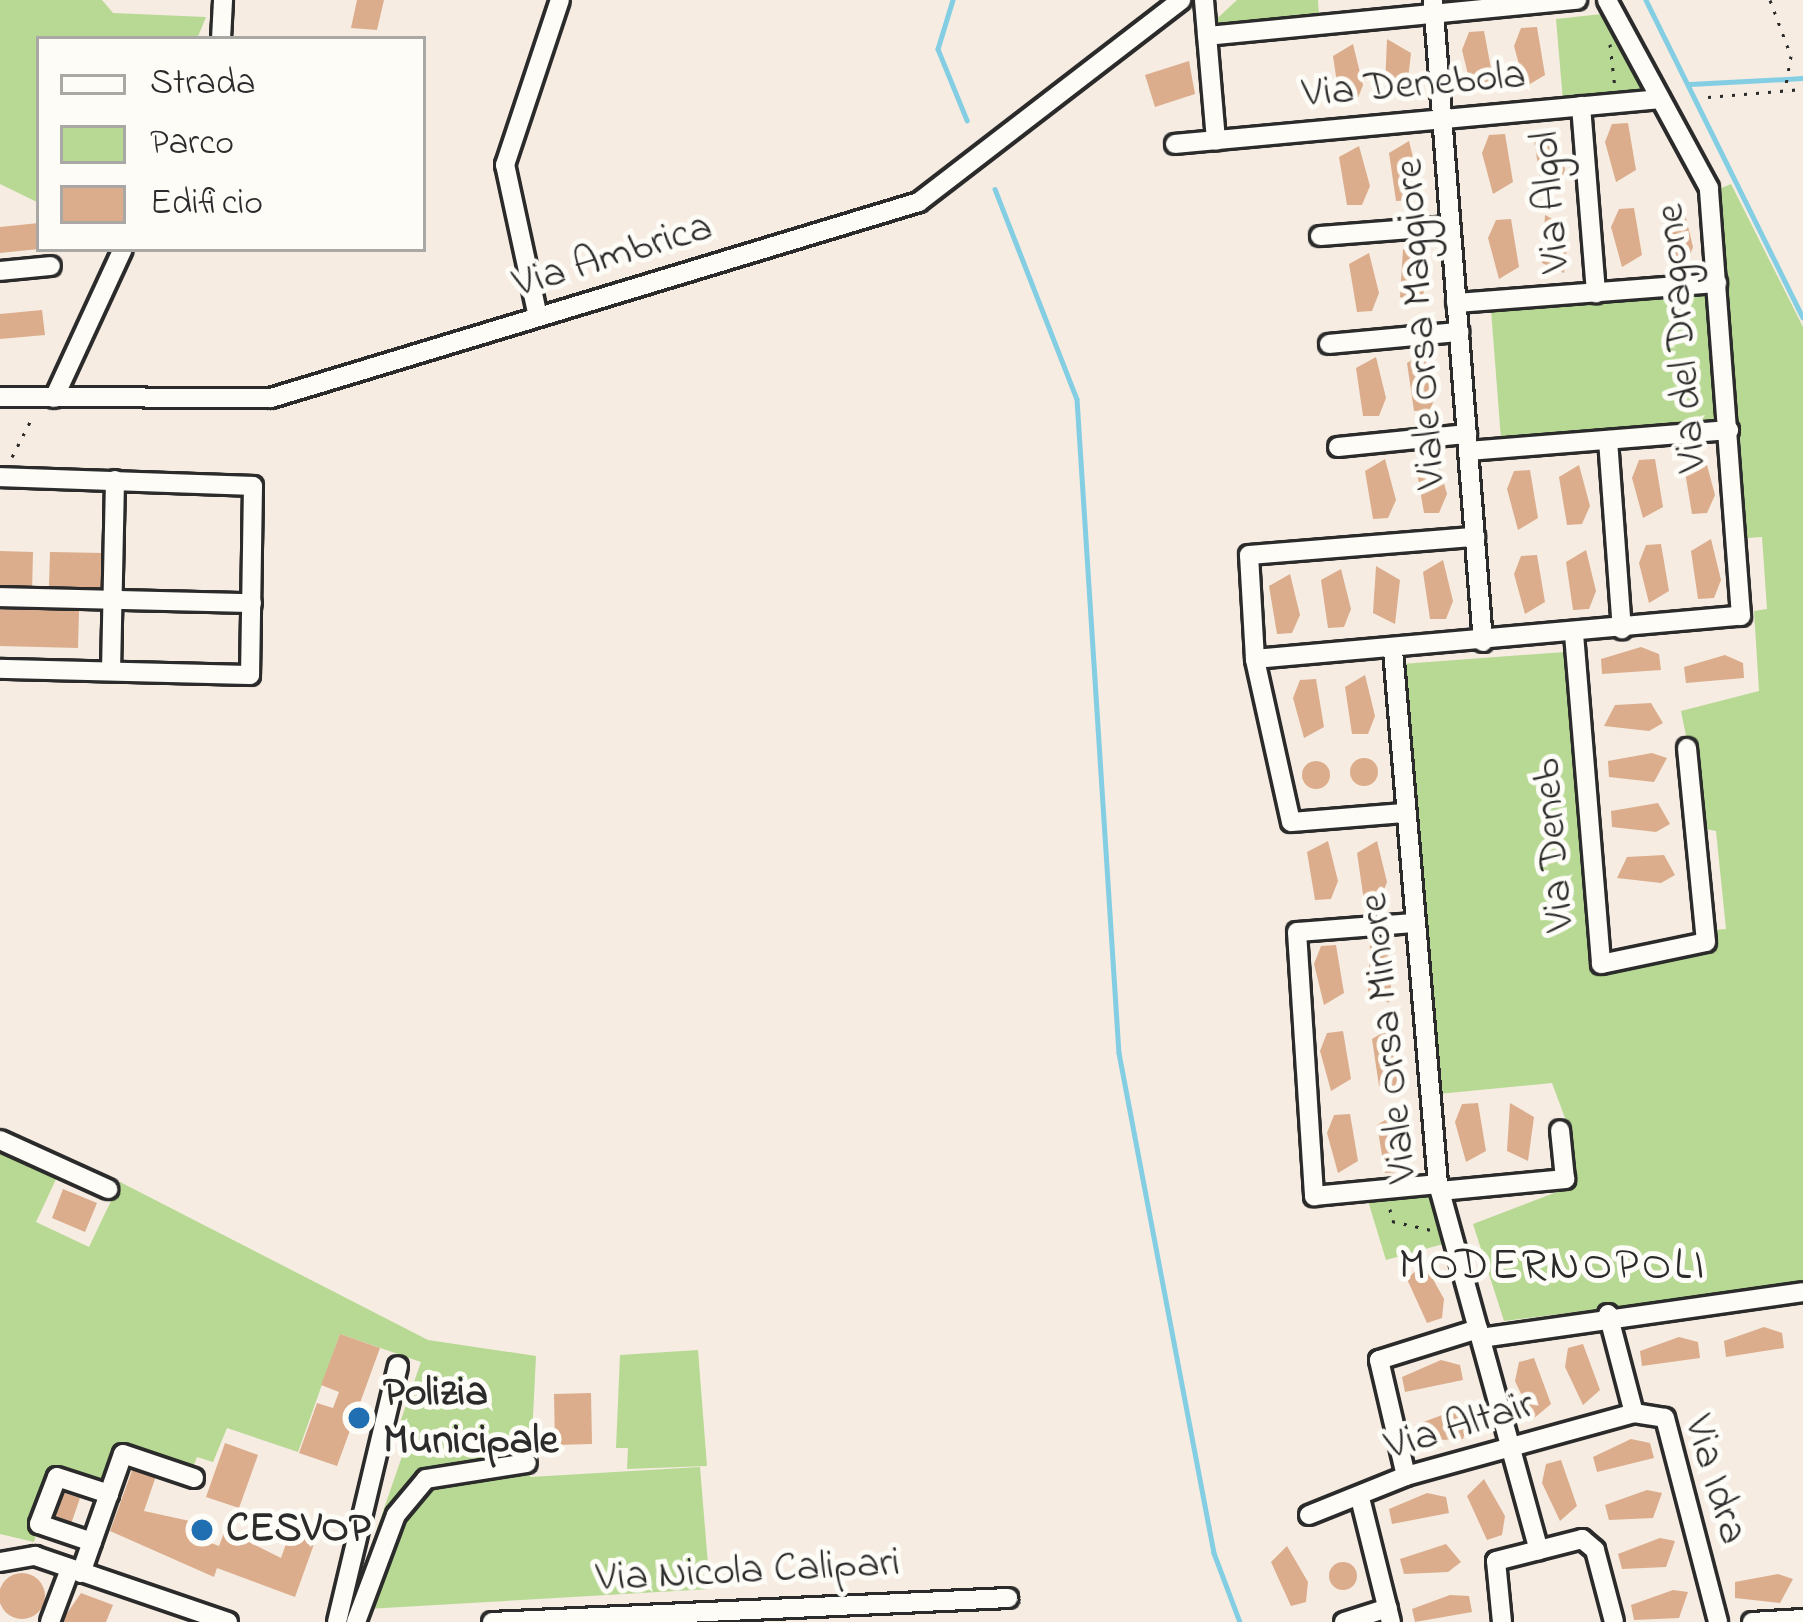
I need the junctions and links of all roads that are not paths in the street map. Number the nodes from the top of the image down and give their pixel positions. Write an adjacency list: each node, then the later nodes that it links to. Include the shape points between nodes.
1 (223, 0): 9 (street)
2 (560, 0): 23 (street, via 505,165)
3 (1181, 0): 23 (street, Via Ambrica, via 920,202)
4 (1204, 0): 8 (street)
5 (1577, 0): 7 (street)
6 (1607, 0): 10 (street, Via del Dragone)
7 (1434, 7): 8 (street); 12 (street, Viale Orsa Maggiore)
8 (1207, 35): 13 (street)
9 (221, 36)
10 (1660, 99): 11 (street, Via Denebola); 20 (street, Via del Dragone, via 1709,188)
11 (1581, 106): 12 (street, Via Denebola); 21 (street, Via Algol)
12 (1442, 119): 13 (street, Via Denebola); 15 (street, Viale Orsa Maggiore)
13 (1216, 140): 14 (street, Via Denebola)
14 (1175, 144)
15 (1450, 226): 16 (street); 22 (street, Viale Orsa Maggiore)
16 (1320, 236)
17 (121, 252): 27 (street)
18 (51, 266): 19 (street)
19 (0, 271)
20 (1717, 284): 21 (street); 28 (street, Via del Dragone)
21 (1596, 292): 22 (street)
22 (1456, 303): 24 (street, Viale Orsa Maggiore)
23 (538, 317): 27 (street, Via Ambrica, via 271,398)
24 (1459, 332): 25 (street); 30 (street, Viale Orsa Maggiore)
25 (1329, 344)
26 (0, 397): 27 (street, Via Ambrica)
27 (48, 398)
28 (1729, 430): 29 (street); 38 (street, Via del Dragone, via 1738,619)
29 (1608, 440): 30 (street); 38 (street)
30 (1468, 442): 31 (street); 34 (street, Viale Orsa Maggiore)
31 (1338, 447)
32 (1, 477): 33 (street)
33 (115, 480): 36 (street); 37 (street, via 253,486)
34 (1474, 537): 40 (street, Viale Orsa Maggiore); 42 (street, via 1249,555)
35 (0, 597): 36 (street)
36 (112, 599): 37 (street); 44 (street)
37 (251, 603): 44 (street, via 250,675)
38 (1622, 628): 39 (street)
39 (1574, 634): 40 (street); 45 (street, Via Deneb, via 1601,964 1706,942)
40 (1483, 642): 41 (street)
41 (1393, 650): 42 (street); 46 (street, Viale Orsa Minore)
42 (1255, 659): 46 (street, via 1291,822)
43 (0, 669): 44 (street)
44 (111, 671)
45 (1687, 748)
46 (1404, 812): 47 (street, Viale Orsa Minore)
47 (1414, 923): 50 (street, Viale Orsa Minore); 50 (street, via 1297,932 1314,1196)
48 (1559, 1130): 50 (street, via 1564,1179)
49 (0, 1140): 51 (street)
50 (1439, 1187): 54 (street, Viale Orsa Minore)
51 (109, 1189)
52 (1803, 1292): 53 (street)
53 (1608, 1314): 54 (street); 56 (street, Via Idra)
54 (1479, 1334): 57 (street, Viale Orsa Minore); 59 (street, via 1378,1360)
55 (398, 1366): 76 (street)
56 (1634, 1412): 57 (street, Via Altair); 83 (street, Via Idra, via 1665,1418)
57 (1510, 1448): 59 (street, Via Altair); 65 (street, Viale Orsa Minore)
58 (527, 1463): 77 (street, via 440,1473 417,1487)
59 (1406, 1475): 62 (street, Via Altair)
60 (194, 1478): 61 (street, via 123,1454)
61 (109, 1494): 64 (street); 64 (street, via 57,1477 39,1524)
62 (1360, 1498): 63 (street, Via Altair); 71 (street)
63 (1309, 1515)
64 (92, 1542): 67 (street)
65 (1539, 1550): 81 (street, via 1492,1564); 82 (street, via 1590,1543)
66 (0, 1562): 67 (street, via 35,1556)
67 (76, 1571): 70 (street); 74 (street)
68 (1008, 1598): 69 (street, Via Nicola Calipari)
69 (893, 1600): 73 (street, Via Nicola Calipari); 79 (street)
70 (177, 1615): 75 (street)
71 (1390, 1615): 80 (street)
72 (1803, 1619): 84 (street)
73 (562, 1620): 78 (street, Via Nicola Calipari)
74 (50, 1622)
75 (228, 1622)
76 (338, 1622)
77 (356, 1622)
78 (492, 1622)
79 (894, 1622)
80 (1344, 1622)
81 (1502, 1622)
82 (1614, 1622)
83 (1718, 1622)
84 (1752, 1622)

